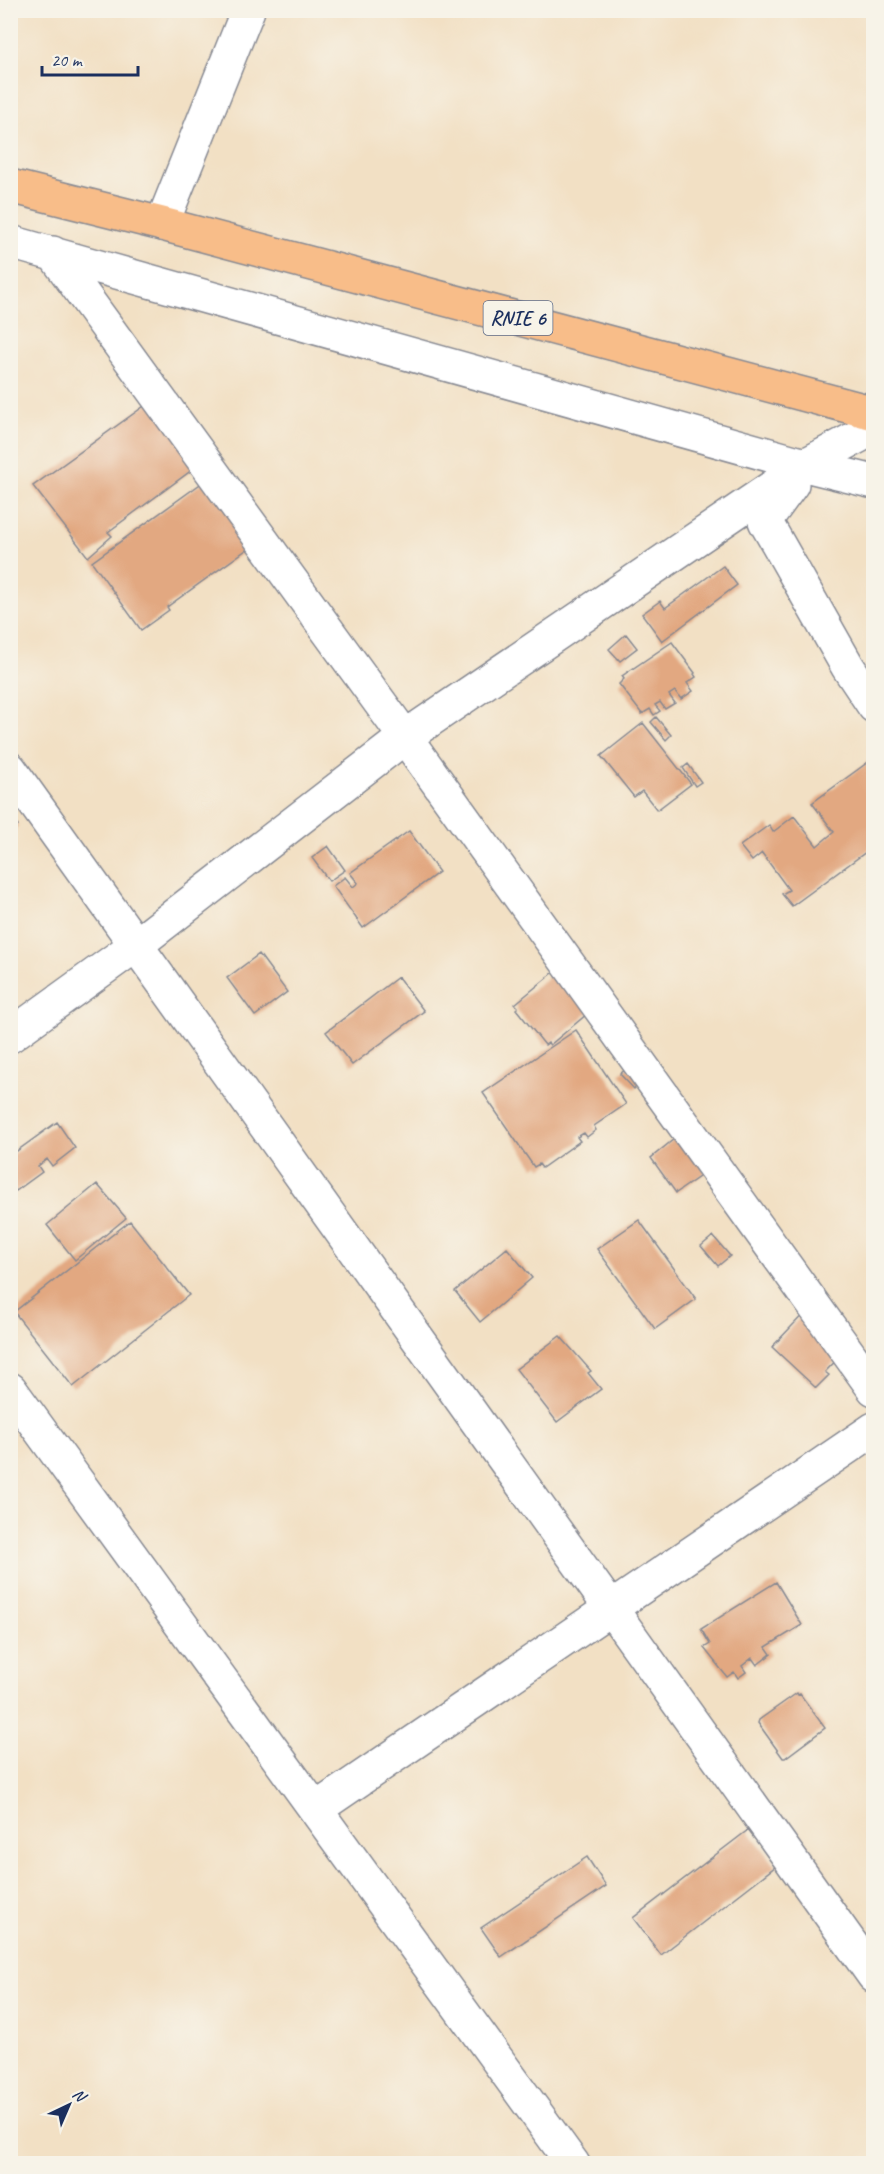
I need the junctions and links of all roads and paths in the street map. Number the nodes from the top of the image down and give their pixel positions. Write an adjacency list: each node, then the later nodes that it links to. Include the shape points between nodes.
1 (248, 10): 3 (street)
2 (10, 186): 3 (main road, RNIE 6)
3 (162, 224): 6 (main road, RNIE 6)
4 (10, 242): 5 (street)
5 (52, 253): 8 (street); 11 (street)
6 (873, 413)
7 (873, 428): 8 (street)
8 (805, 465): 9 (street); 10 (street, via 765,521); 11 (street)
9 (873, 482)
10 (873, 706)
11 (405, 737): 13 (street); 16 (street)
12 (10, 769): 13 (street)
13 (136, 945): 14 (street); 18 (street)
14 (10, 1036)
15 (10, 1389): 19 (street)
16 (873, 1389)
17 (873, 1429): 18 (street)
18 (610, 1609): 19 (street); 20 (street)
19 (316, 1809): 21 (street)
20 (873, 1976)
21 (573, 2163)

